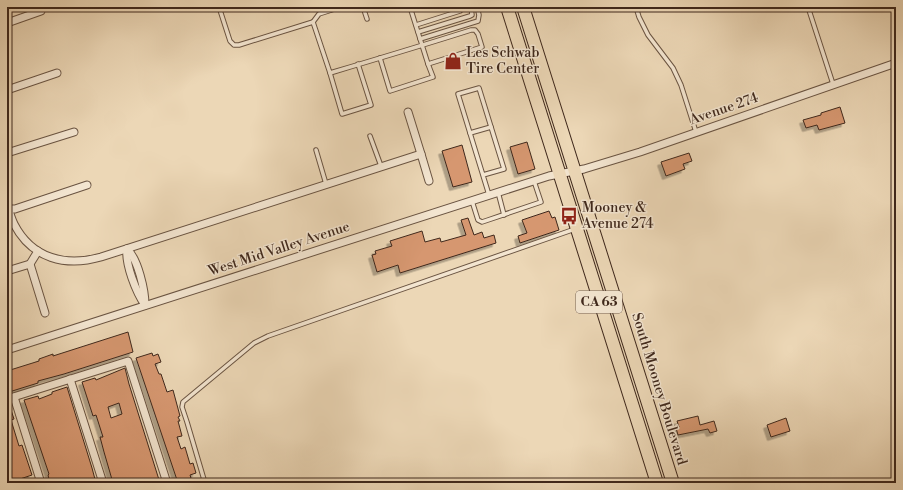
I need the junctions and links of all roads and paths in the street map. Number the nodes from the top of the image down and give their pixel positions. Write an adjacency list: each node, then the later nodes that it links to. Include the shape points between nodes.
1 (219, 7): 15 (lane, via 230,41 234,45)
2 (341, 7): 15 (lane, via 319,14)
3 (363, 7): 14 (lane)
4 (410, 7): 17 (lane)
5 (471, 7): 18 (lane, via 470,16)
6 (477, 7): 19 (lane, via 480,15 478,21)
7 (507, 7): 41 (main road, CA 63)
8 (516, 7): 22 (main road, via 530,47)
9 (523, 7): 22 (main road, South Mooney Boulevard / CA 63)
10 (636, 7): 33 (lane, via 648,35 673,68)
11 (808, 7): 28 (lane)
12 (41, 11): 16 (street)
13 (460, 11): 17 (lane)
14 (367, 19)
15 (312, 22): 27 (lane)
16 (7, 23)
17 (416, 26): 18 (lane)
18 (418, 32): 19 (lane)
19 (420, 39): 20 (lane)
20 (422, 45): 21 (lane); 25 (lane); 25 (lane, via 471,30 478,34 482,47)
21 (380, 58): 24 (lane); 25 (lane, via 390,91 433,77)
22 (539, 59): 40 (main road, South Mooney Boulevard / CA 63)
23 (896, 63): 28 (street, Avenue 274)
24 (358, 64): 27 (lane); 27 (lane, via 371,105 342,114)
25 (428, 64)
26 (57, 73): 29 (street)
27 (330, 73)
28 (833, 84): 33 (street, Avenue 274)
29 (7, 90)
30 (408, 112): 38 (street)
31 (491, 127): 34 (lane); 34 (lane, via 479,88 458,94); 42 (lane, via 504,169)
32 (74, 132): 37 (street)
33 (696, 132): 40 (street, Avenue 274)
34 (470, 133): 42 (lane)
35 (370, 136): 39 (lane)
36 (316, 150): 45 (lane)
37 (7, 153)
38 (421, 154): 39 (street); 43 (street)
39 (381, 166): 45 (street)
40 (574, 171): 41 (street, Avenue 274); 67 (main road, South Mooney Boulevard / CA 63)
41 (559, 174): 44 (street, West Mid Valley Avenue); 52 (main road, CA 63)
42 (483, 175): 48 (lane)
43 (429, 180)
44 (534, 181): 47 (street, West Mid Valley Avenue); 51 (lane, via 541,202)
45 (326, 184): 53 (street)
46 (87, 185): 50 (street, via 15,209)
47 (498, 192): 48 (street, West Mid Valley Avenue); 51 (lane)
48 (489, 195): 49 (street, West Mid Valley Avenue)
49 (472, 201): 51 (lane, via 482,222); 57 (street, West Mid Valley Avenue)
50 (8, 207): 54 (street, via 21,235)
51 (504, 215)
52 (576, 228): 65 (lane, via 254,343 182,402); 66 (main road, CA 63)
53 (127, 249): 54 (street, via 75,262 51,258); 57 (street, via 132,254 145,294)
54 (38, 251): 55 (street)
55 (30, 264): 56 (street); 58 (street)
56 (7, 271)
57 (145, 306): 59 (street, West Mid Valley Avenue)
58 (45, 312)
59 (7, 350)
60 (70, 379): 61 (street); 63 (street); 64 (street, via 128,361)
61 (10, 398): 62 (street)
62 (38, 482)
63 (103, 483)
64 (167, 483)
65 (205, 483)
66 (657, 483)
67 (673, 483)

